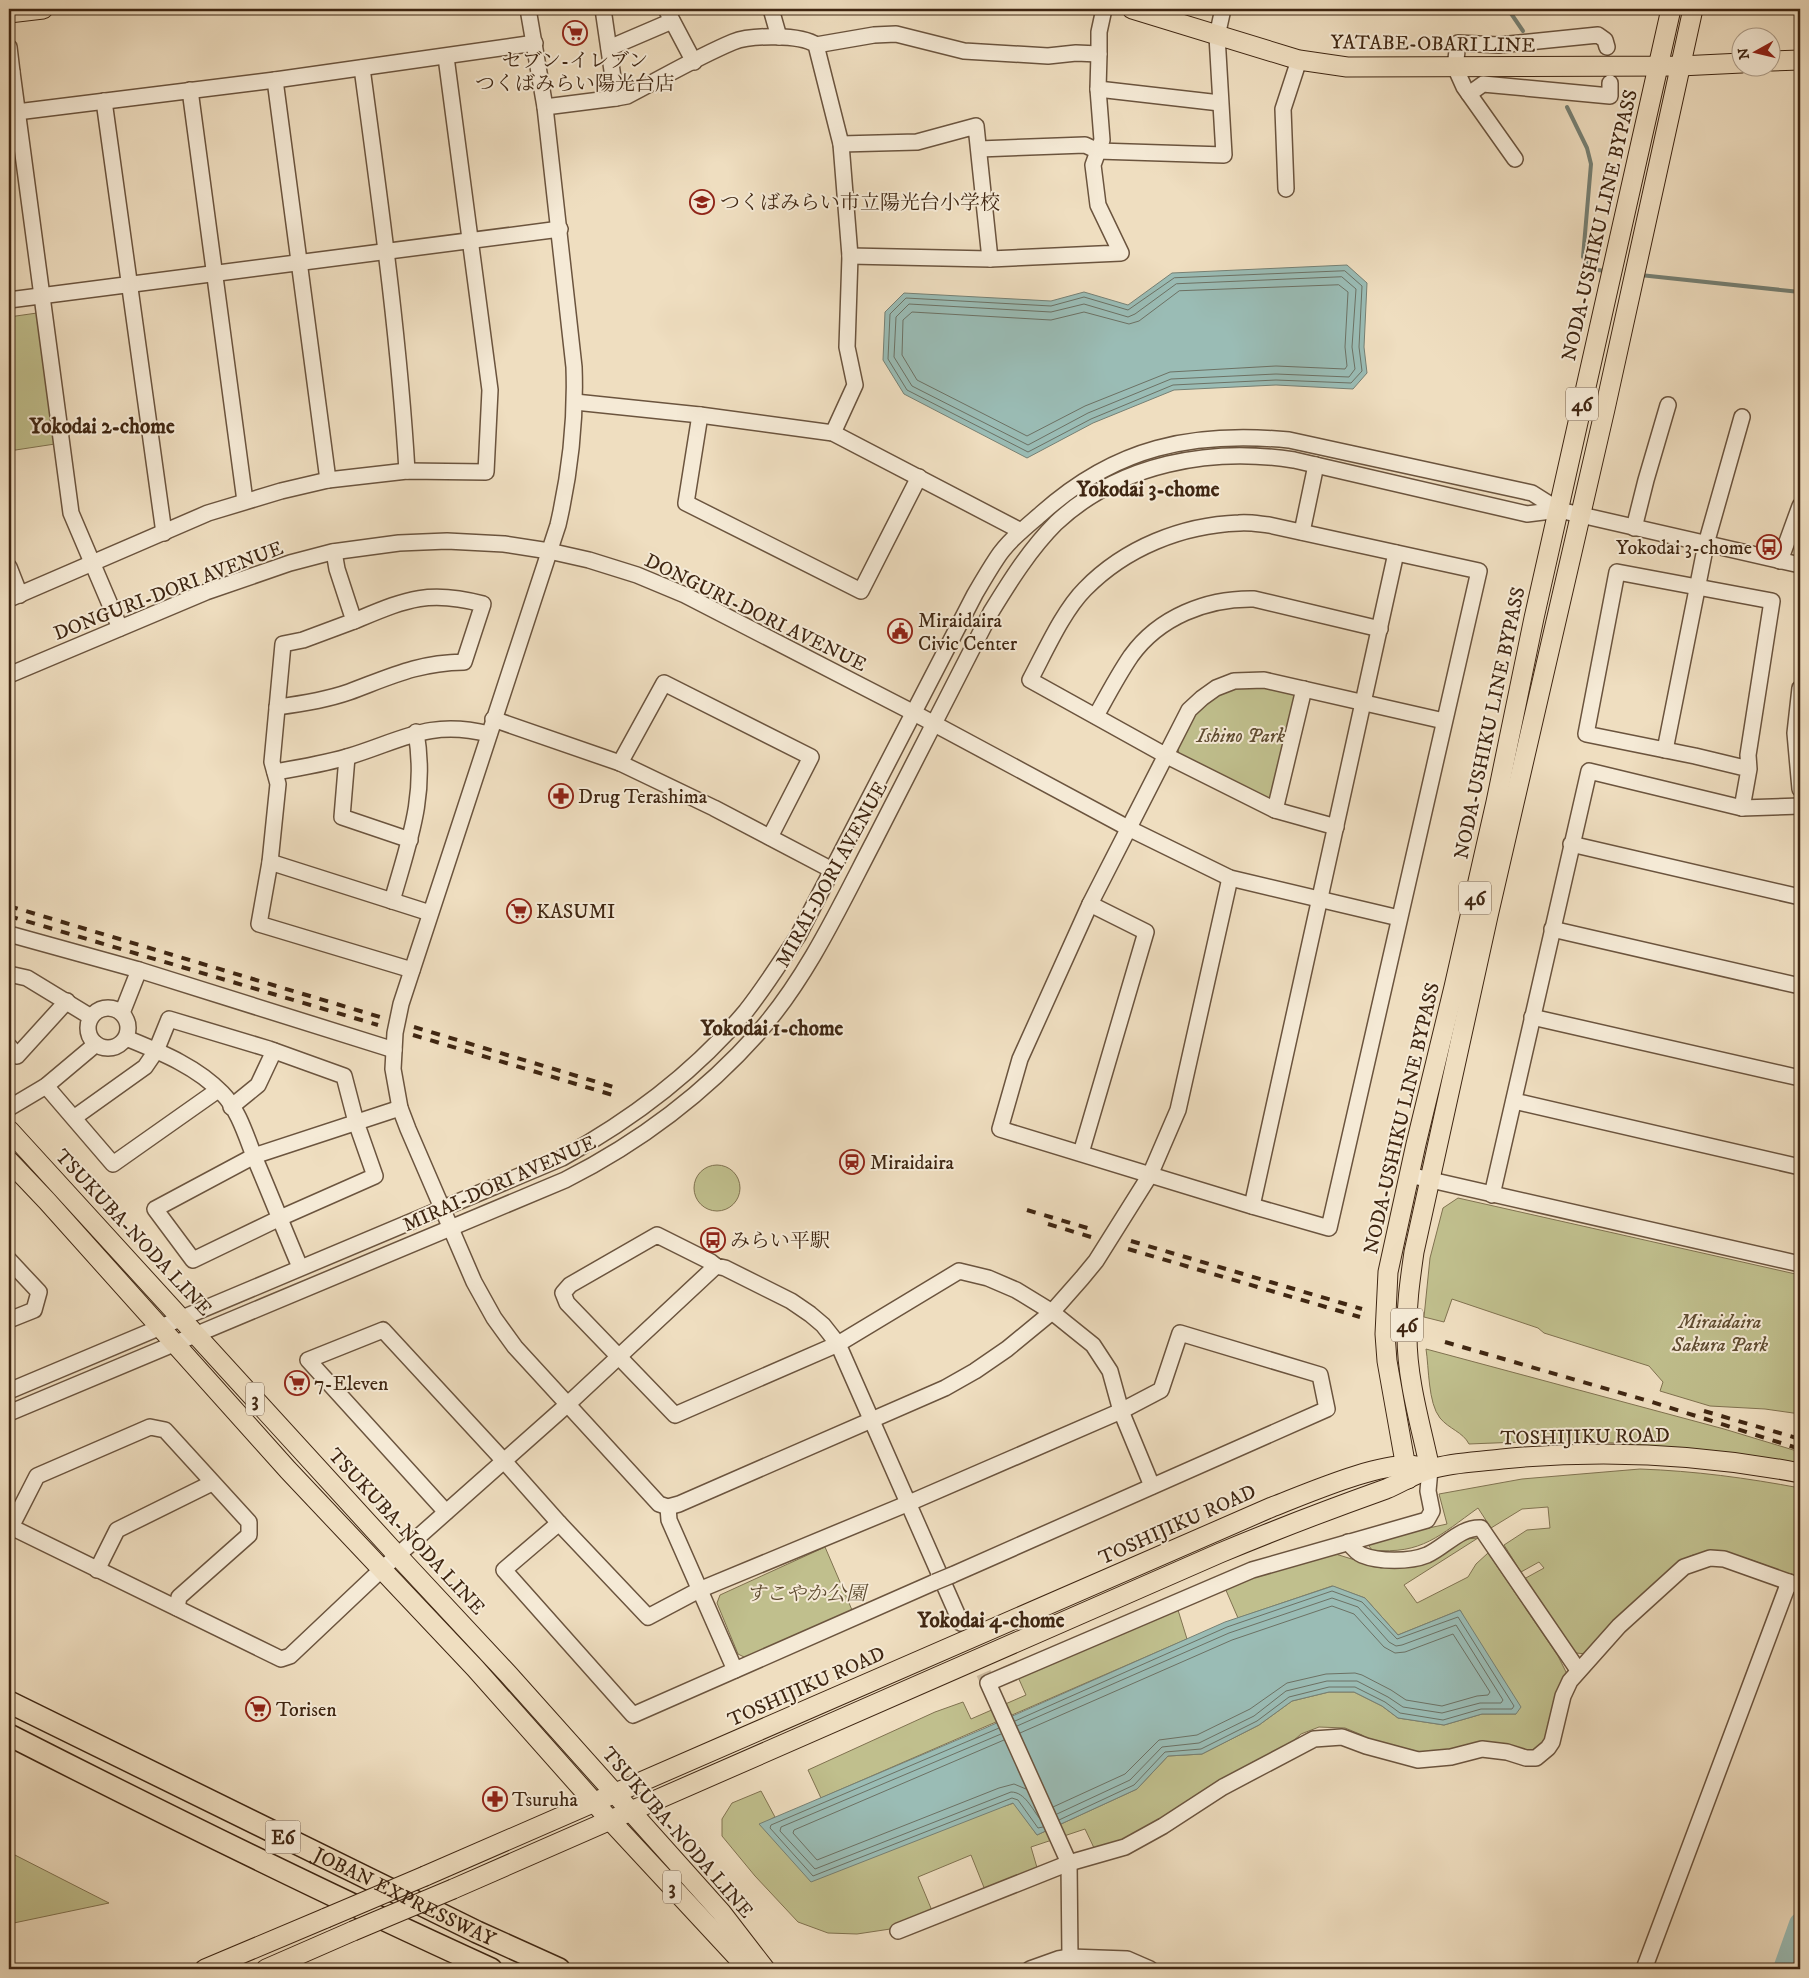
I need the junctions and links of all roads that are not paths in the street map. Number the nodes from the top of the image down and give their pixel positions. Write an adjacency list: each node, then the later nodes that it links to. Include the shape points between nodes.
1 (43, 9): 10 (main road)
2 (528, 9): 14 (street)
3 (604, 9): 18 (street)
4 (771, 9): 12 (street)
5 (1104, 9): 19 (street)
6 (1132, 9): 13 (main road, YATABE-OBARI LINE)
7 (1223, 9): 13 (street)
8 (1671, 9): 26 (main road, NODA-USHIKU LINE BYPASS / 46)
9 (1693, 9): 27 (main road, NODA-USHIKU LINE BYPASS / 46)
10 (9, 13)
11 (669, 15): 18 (street); 24 (street)
12 (779, 36): 15 (street, via 808,40); 24 (street, via 735,41)
13 (1217, 36): 21 (main road, YATABE-OBARI LINE); 38 (street)
14 (535, 43): 20 (street); 39 (street)
15 (816, 45): 19 (street, via 896,34 964,51 1048,56); 41 (street)
16 (9, 47): 30 (street)
17 (1608, 47): 28 (street, via 1598,35 1499,45 1458,43)
18 (609, 48): 36 (street)
19 (1099, 54): 33 (street)
20 (446, 57): 29 (street); 47 (street)
21 (1299, 60): 28 (main road, YATABE-OBARI LINE, via 1347,67); 45 (street, via 1283,109)
22 (1800, 60): 23 (main road)
23 (1782, 61)
24 (694, 62): 36 (street, via 627,96)
25 (1732, 63): 27 (main road, YATABE-OBARI LINE)
26 (1657, 66): 27 (main road, YATABE-OBARI LINE); 28 (main road, YATABE-OBARI LINE); 67 (main road, NODA-USHIKU LINE BYPASS / 46)
27 (1680, 66): 68 (main road, NODA-USHIKU LINE BYPASS / 46)
28 (1455, 67): 35 (street)
29 (362, 68): 31 (street); 48 (street)
30 (10, 73): 40 (street)
31 (275, 80): 34 (street); 51 (street)
32 (1610, 83): 35 (street, via 1610,96 1483,84)
33 (1098, 89): 38 (street); 43 (street, via 1102,140)
34 (190, 90): 37 (street); 52 (street)
35 (1469, 94): 44 (street)
36 (616, 98): 39 (street)
37 (104, 101): 40 (street); 53 (street)
38 (1220, 103): 43 (street, via 1224,155)
39 (545, 107): 46 (street)
40 (17, 112): 54 (street)
41 (841, 144): 42 (street, via 917,142 976,126); 49 (street)
42 (979, 149): 43 (street, via 1085,144); 50 (street)
43 (1098, 151): 50 (street, via 1093,165 1098,205 1121,253)
44 (1515, 159)
45 (1286, 189)
46 (560, 229): 47 (street); 56 (street)
47 (471, 240): 48 (street); 62 (street, via 490,390 486,472)
48 (386, 251): 51 (street); 62 (street, via 403,394)
49 (850, 256): 50 (street); 60 (street, via 848,347 855,385)
50 (990, 259)
51 (300, 262): 52 (street); 64 (street)
52 (215, 273): 53 (street); 65 (street)
53 (128, 284): 54 (street); 72 (street)
54 (42, 295): 55 (street); 78 (street, via 71,513)
55 (9, 300)
56 (575, 402): 58 (street); 74 (street, via 567,482)
57 (1668, 405): 69 (street)
58 (700, 415): 60 (street); 63 (street, via 686,502 861,591)
59 (1742, 417): 73 (street)
60 (833, 433): 63 (street)
61 (1316, 465): 67 (street, MIRAI-DORI AVENUE, via 1528,514); 71 (street); 95 (street, MIRAI-DORI AVENUE, via 1270,456 1197,458 1140,473 1107,487 1083,503 1057,523 1032,550 991,612)
62 (407, 472): 64 (street)
63 (919, 477): 70 (street)
64 (328, 480): 65 (street)
65 (245, 500): 72 (street)
66 (1800, 506): 77 (street)
67 (1559, 510): 68 (street); 70 (street, MIRAI-DORI AVENUE, via 1532,493 1289,440 1215,437 1170,444 1136,454 1100,471 1066,492); 153 (main road, NODA-USHIKU LINE BYPASS / 46, via 1494,812)
68 (1579, 515): 69 (street); 154 (main road, NODA-USHIKU LINE BYPASS / 46)
69 (1634, 528): 73 (street)
70 (1021, 531): 91 (street, MIRAI-DORI AVENUE, via 998,557 980,587)
71 (1302, 532): 76 (street); 92 (street, via 1241,522 1202,526 1135,551 1084,590 1057,628 1030,680)
72 (164, 533): 78 (street)
73 (1706, 544): 77 (street); 81 (street)
74 (549, 551): 75 (street, DONGURI-DORI AVENUE, via 504,544 446,541 399,542); 91 (street, DONGURI-DORI AVENUE, via 637,575 685,595); 93 (street)
75 (334, 552): 83 (street); 84 (street, DONGURI-DORI AVENUE, via 251,575)
76 (1396, 553): 85 (street); 94 (street, via 1479,571)
77 (1780, 561): 79 (street)
78 (92, 564): 82 (street); 84 (street)
79 (1800, 565)
80 (9, 568): 82 (street)
81 (1698, 588): 98 (street); 98 (street, via 1618,572 1586,734); 102 (street, via 1772,601 1748,755)
82 (14, 597)
83 (354, 621): 90 (street, via 304,640 282,644); 90 (street, via 418,598 458,597 483,604 464,662 424,665 348,692)
84 (120, 628): 86 (street, DONGURI-DORI AVENUE)
85 (1380, 629): 89 (street); 92 (street, via 1254,599 1204,605 1174,618 1153,633 1131,656)
86 (9, 675)
87 (1800, 688): 104 (street, via 1795,733)
88 (1304, 689): 89 (street); 99 (street, via 1264,680 1234,681 1216,688 1189,710); 107 (street)
89 (1364, 702): 94 (street); 108 (street)
90 (277, 707): 103 (street, via 272,762)
91 (914, 713): 95 (street, DONGURI-DORI AVENUE); 114 (street, MIRAI-DORI AVENUE)
92 (1096, 716): 99 (street)
93 (494, 719): 97 (street); 101 (street)
94 (1444, 721): 121 (street)
95 (934, 724): 109 (street, DONGURI-DORI AVENUE); 159 (street, MIRAI-DORI AVENUE, via 820,944 781,1003 740,1052 705,1086 627,1146 565,1180)
96 (416, 732): 97 (street, via 456,729); 100 (street); 111 (street, via 420,776 417,812)
97 (488, 734): 120 (street)
98 (1665, 750): 102 (street)
99 (1166, 756): 107 (street); 109 (street)
100 (347, 758): 103 (street); 111 (street, via 342,817)
101 (620, 763): 110 (street); 110 (street, via 664,683 811,757)
102 (1749, 769): 106 (street)
103 (275, 772): 113 (street, via 278,784)
104 (1800, 789)
105 (1800, 806): 106 (street)
106 (1742, 808): 112 (street, via 1589,771)
107 (1275, 810): 108 (street)
108 (1336, 827): 117 (street)
109 (1128, 828): 115 (street, DONGURI-DORI AVENUE); 119 (street)
110 (770, 837): 114 (street)
111 (410, 840): 118 (street)
112 (1571, 844): 116 (street); 122 (street)
113 (270, 862): 118 (street); 125 (street, via 259,924)
114 (832, 870): 157 (street, MIRAI-DORI AVENUE, via 798,936 764,987 732,1027 674,1083 622,1122 562,1158)
115 (1230, 878): 117 (street, DONGURI-DORI AVENUE); 152 (street, via 1178,1110)
116 (1800, 897)
117 (1319, 899): 121 (street, DONGURI-DORI AVENUE); 156 (street)
118 (392, 901): 120 (street)
119 (1090, 904): 148 (street, via 1146,932); 148 (street, via 1020,1059 1000,1128)
120 (430, 913): 125 (street)
121 (1399, 918): 156 (street, via 1329,1228)
122 (1552, 929): 127 (street); 131 (street)
123 (9, 934): 124 (street)
124 (139, 970): 129 (street); 136 (street)
125 (412, 970): 136 (street, via 401,1004)
126 (9, 974): 128 (street, via 27,978)
127 (1800, 986)
128 (66, 1001): 130 (street); 134 (street, via 17,1056)
129 (122, 1013): 130 (street, via 109,1008); 132 (street, via 128,1025)
130 (91, 1017): 133 (street, via 89,1034)
131 (1532, 1017): 138 (street); 141 (street)
132 (126, 1038): 133 (street, via 116,1047); 135 (street)
133 (96, 1044): 139 (street)
134 (9, 1046)
135 (156, 1050): 137 (street, via 170,1019); 140 (street, via 171,1056); 145 (street, via 145,1067)
136 (394, 1050): 144 (street)
137 (274, 1051): 142 (street, via 258,1085); 146 (street, via 344,1076)
138 (1800, 1078)
139 (46, 1086): 143 (street); 145 (street)
140 (218, 1090): 142 (street); 145 (street, via 113,1164)
141 (1514, 1101): 151 (street); 155 (street)
142 (231, 1107): 149 (street)
143 (9, 1108)
144 (400, 1108): 146 (street); 157 (street)
145 (75, 1118)
146 (356, 1122): 149 (street); 158 (street, via 375,1176)
147 (9, 1130): 165 (main road, TSUKUBA-NODA LINE / 3)
148 (1082, 1153): 152 (street)
149 (254, 1156): 158 (street); 158 (street, via 155,1209 193,1260)
150 (9, 1161): 167 (main road, TSUKUBA-NODA LINE / 3)
151 (1800, 1167)
152 (1150, 1175): 156 (street); 164 (street, via 1096,1261)
153 (1409, 1175): 154 (street); 179 (main road, NODA-USHIKU LINE BYPASS / 46, via 1388,1272 1385,1334)
154 (1430, 1180): 155 (street); 178 (main road, NODA-USHIKU LINE BYPASS / 46, via 1409,1281 1407,1338 1414,1394)
155 (1492, 1195): 161 (street)
156 (1252, 1206)
157 (442, 1207): 159 (street); 163 (street, MIRAI-DORI AVENUE)
158 (280, 1218): 163 (street)
159 (450, 1228): 168 (street, MIRAI-DORI AVENUE); 173 (street, via 494,1318 515,1347)
160 (9, 1260): 166 (street, via 39,1292 34,1310)
161 (1800, 1264)
162 (716, 1266): 170 (street, via 791,1301 823,1325); 171 (street); 171 (street, via 657,1235 570,1285 563,1293 567,1303)
163 (300, 1267): 165 (street, MIRAI-DORI AVENUE)
164 (1052, 1312): 170 (street, via 1016,1290 988,1278 959,1271); 174 (street, via 1093,1345 1110,1371); 176 (street, via 975,1371)
165 (181, 1317): 167 (street, MIRAI-DORI AVENUE); 168 (main road, TSUKUBA-NODA LINE / 3)
166 (9, 1320)
167 (159, 1327): 169 (main road, TSUKUBA-NODA LINE / 3); 172 (street, MIRAI-DORI AVENUE)
168 (197, 1335): 169 (street, MIRAI-DORI AVENUE); 189 (main road, TSUKUBA-NODA LINE / 3)
169 (174, 1344): 175 (street, MIRAI-DORI AVENUE); 191 (main road, TSUKUBA-NODA LINE / 3)
170 (838, 1344): 171 (street, via 675,1415); 176 (street)
171 (618, 1358): 173 (street)
172 (9, 1391)
173 (568, 1404): 177 (street); 184 (street, via 659,1504)
174 (1120, 1411): 182 (street); 182 (street, via 1161,1390 1180,1333 1320,1375 1326,1409); 183 (street)
175 (9, 1413)
176 (872, 1421): 183 (street); 184 (street)
177 (504, 1461): 185 (street); 185 (street, via 383,1330 308,1360); 186 (street)
178 (1430, 1469): 179 (main road, TOSHIJIKU ROAD); 180 (main road, TOSHIJIKU ROAD, via 1528,1456 1665,1454 1755,1464); 188 (street, via 1428,1491 1432,1511 1427,1520)
179 (1407, 1472): 200 (main road, TOSHIJIKU ROAD, via 1383,1469 1272,1507); 202 (main road, TOSHIJIKU ROAD)
180 (1800, 1473)
181 (212, 1483): 187 (street, via 165,1430 150,1427 37,1476); 190 (street, via 117,1530); 194 (street, via 248,1522 249,1536 179,1597)
182 (1152, 1486): 196 (street, bridge)
183 (909, 1503): 193 (street); 195 (street)
184 (668, 1508): 193 (street, via 669,1520)
185 (446, 1512): 189 (street)
186 (559, 1523): 193 (street, via 648,1617); 196 (street, via 504,1570 634,1715)
187 (10, 1526): 190 (street)
188 (1348, 1542): 197 (street, via 1361,1555 1386,1562 1426,1555 1473,1528 1481,1528); 204 (street, via 1252,1570 988,1683)
189 (398, 1556): 191 (street); 200 (main road, TSUKUBA-NODA LINE / 3)
190 (97, 1570): 194 (street)
191 (381, 1570): 194 (street, via 290,1656 281,1659); 201 (main road, TSUKUBA-NODA LINE / 3, via 475,1668)
192 (1795, 1584): 197 (street, via 1724,1559 1710,1558 1684,1567 1619,1626); 215 (street)
193 (699, 1590): 196 (street)
194 (177, 1608)
195 (961, 1623)
196 (735, 1670)
197 (1578, 1670): 204 (street, via 1563,1696 1552,1742 1536,1758 1482,1749 1451,1758 1418,1760 1342,1737 1314,1739 1223,1788 1125,1847)
198 (9, 1702): 210 (highway, JOBAN EXPRESSWAY / E6, via 477,1932)
199 (9, 1735): 209 (highway, JOBAN EXPRESSWAY / E6, via 287,1874)
200 (616, 1794): 201 (main road, TOSHIJIKU ROAD); 202 (main road, TSUKUBA-NODA LINE / 3)
201 (594, 1803): 203 (main road, TSUKUBA-NODA LINE / 3); 207 (main road, TOSHIJIKU ROAD, bridge)
202 (630, 1810): 203 (main road, TOSHIJIKU ROAD); 212 (main road, TSUKUBA-NODA LINE / 3, via 721,1912)
203 (609, 1819): 208 (main road, TOSHIJIKU ROAD, bridge); 211 (main road, TSUKUBA-NODA LINE / 3)
204 (1067, 1859): 205 (street); 206 (street)
205 (898, 1932)
206 (1070, 1958): 213 (street); 214 (street, via 1127,1959)
207 (207, 1969)
208 (266, 1969)
209 (491, 1969)
210 (559, 1969)
211 (751, 1969)
212 (765, 1969)
213 (1030, 1969)
214 (1150, 1969)
215 (1644, 1969)

